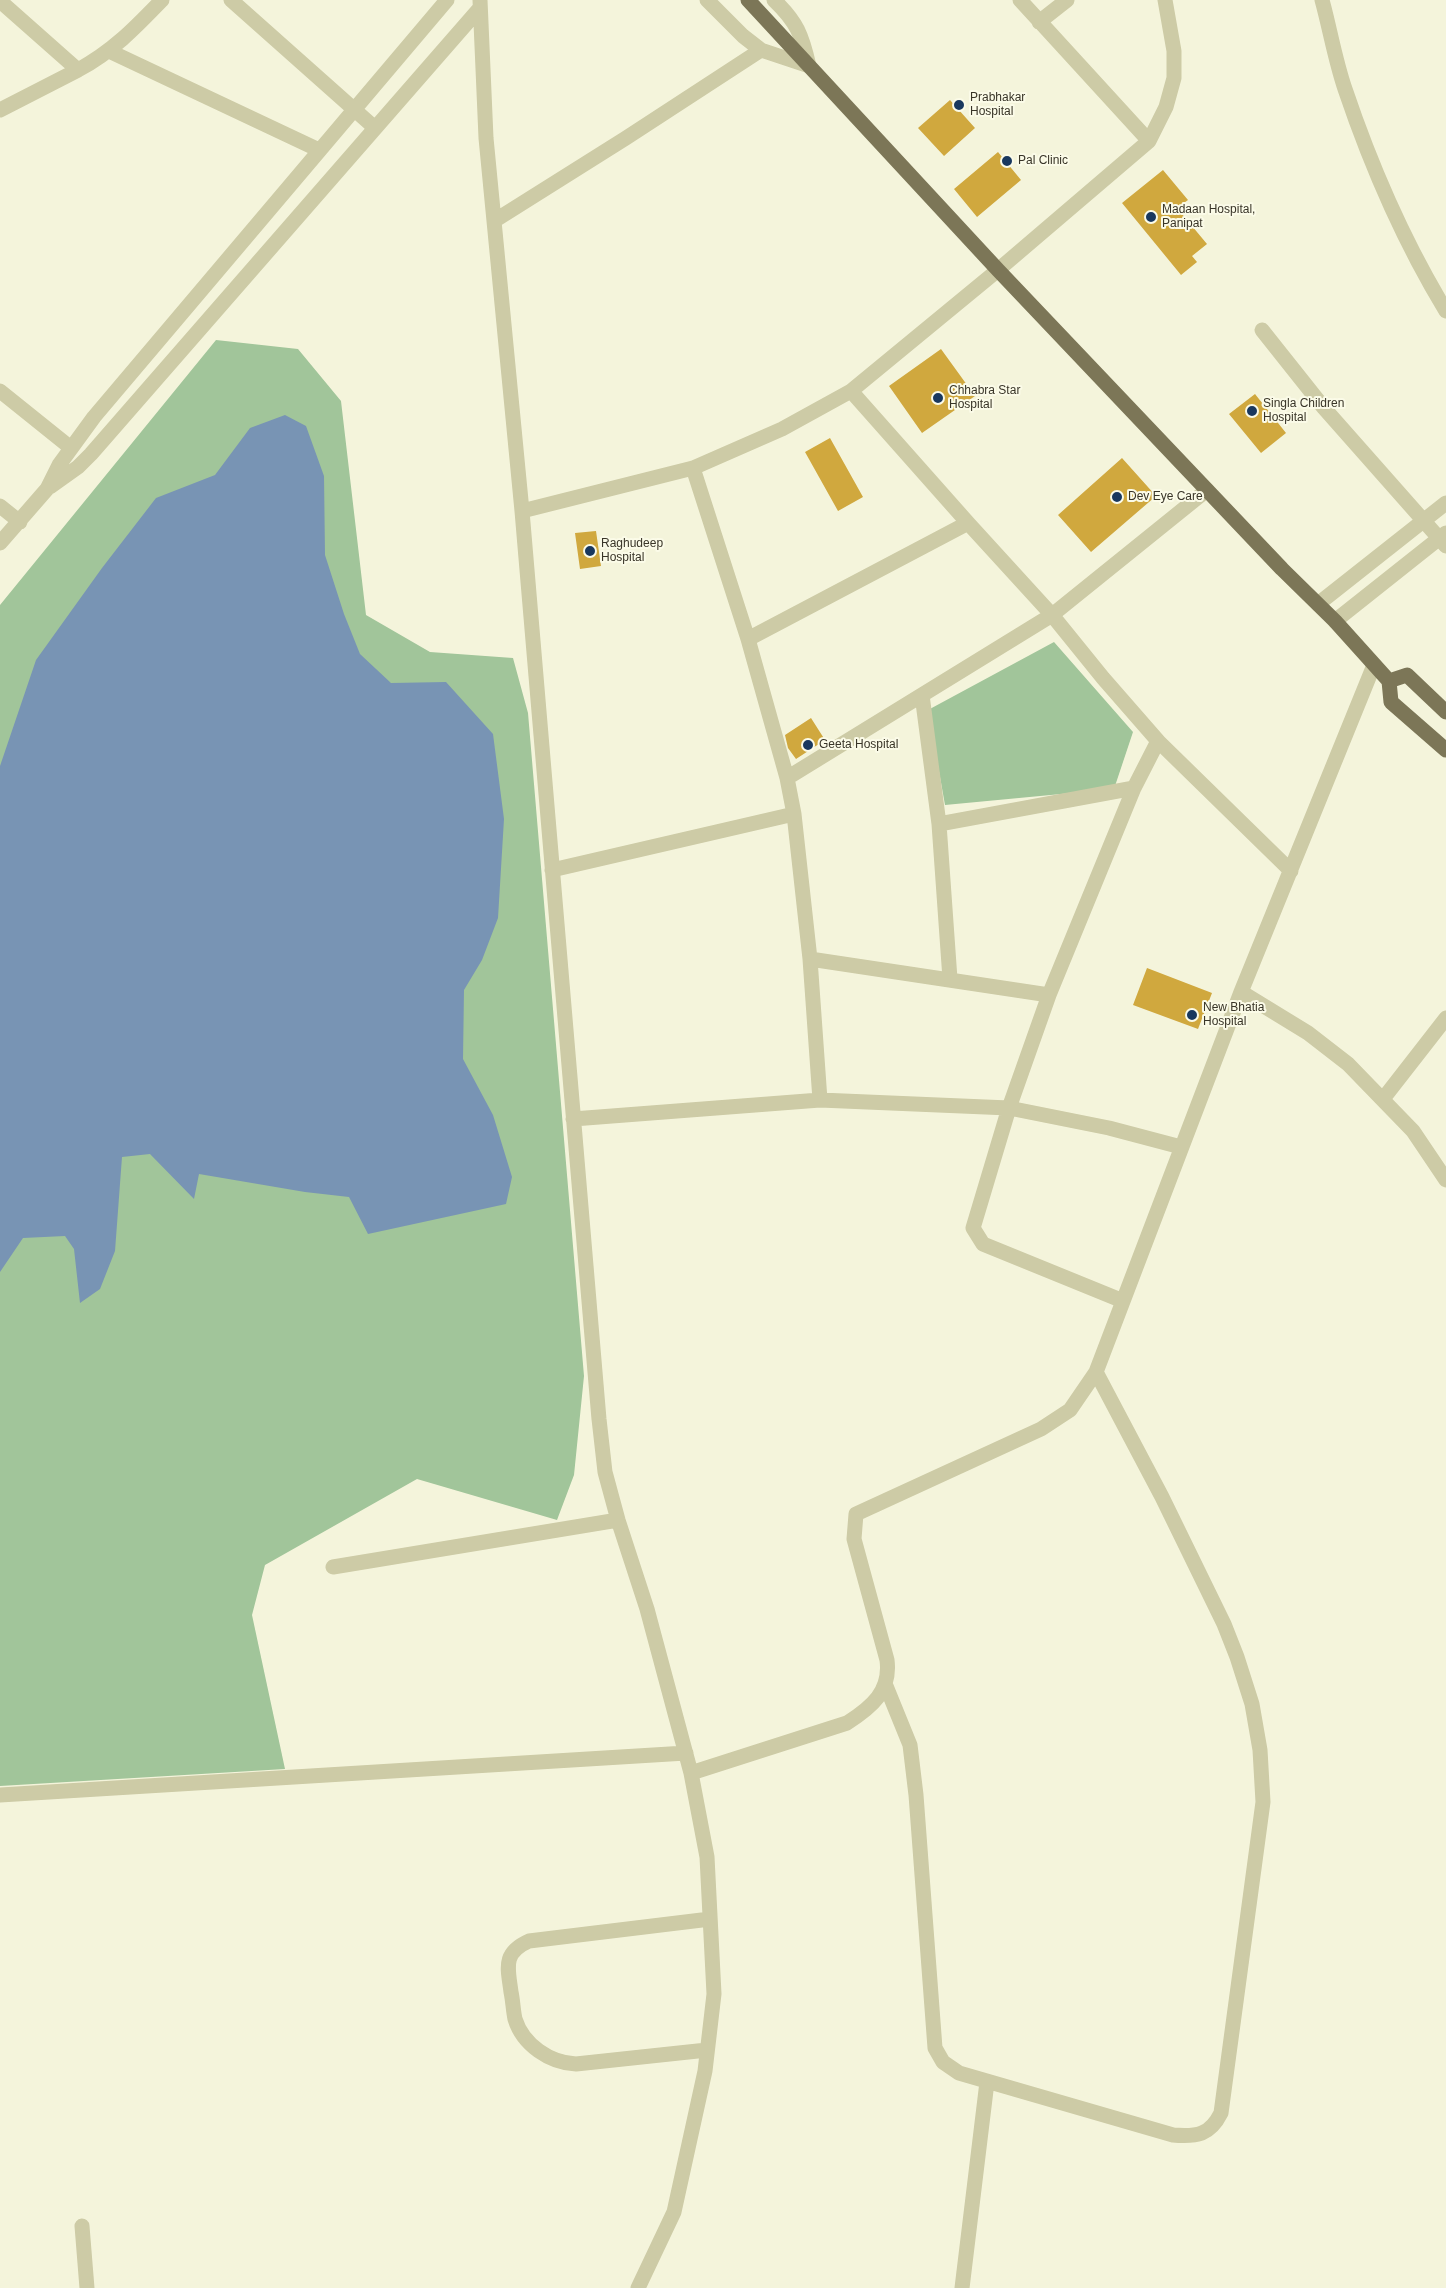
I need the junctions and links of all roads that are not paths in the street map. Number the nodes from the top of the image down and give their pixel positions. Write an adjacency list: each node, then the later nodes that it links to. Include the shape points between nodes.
1 (162, 0): 15 (street)
2 (231, 0): 19 (street)
3 (447, 0): 19 (street)
4 (707, 0): 14 (street)
5 (774, 0): 16 (street, via 796,23)
6 (1020, 0): 13 (street)
7 (1067, 0): 13 (street)
8 (1165, 0): 21 (street, via 1174,51 1174,78 1166,107)
9 (1322, 0): 25 (street, via 1344,88 1383,188)
10 (0, 1): 17 (street)
11 (480, 4): 20 (street); 23 (street, via 486,138)
12 (752, 4): 16 (main road)
13 (1039, 22): 21 (street)
14 (761, 50): 16 (street); 23 (street)
15 (109, 51): 17 (street); 22 (street)
16 (809, 66): 24 (main road)
17 (78, 70): 18 (street)
18 (0, 110)
19 (354, 111): 20 (street); 22 (street)
20 (375, 128): 32 (street, via 91,454)
21 (1149, 140): 24 (street)
22 (319, 150): 30 (street)
23 (494, 221): 36 (street)
24 (998, 270): 29 (street); 33 (main road)
25 (1440, 287): 26 (street)
26 (1446, 311)
27 (1262, 330): 37 (street, via 1324,408)
28 (0, 391): 30 (street)
29 (851, 391): 31 (street, via 782,429); 39 (street)
30 (71, 448): 32 (street)
31 (693, 468): 36 (street); 45 (street)
32 (47, 489): 38 (street)
33 (1207, 490): 42 (main road); 43 (street)
34 (1446, 503): 37 (street)
35 (0, 506): 38 (street)
36 (522, 511): 56 (street)
37 (1424, 521): 40 (street); 42 (street)
38 (20, 522): 41 (street)
39 (968, 524): 43 (street); 45 (street)
40 (1444, 539): 44 (street)
41 (0, 543)
42 (1318, 604): 44 (main road)
43 (1052, 615): 48 (street); 50 (street)
44 (1335, 621): 46 (main road)
45 (748, 639): 52 (street)
46 (1374, 665): 47 (main road); 57 (street)
47 (1389, 680): 49 (main road, via 1407,675); 51 (main road, via 1391,702)
48 (922, 696): 52 (street); 55 (street)
49 (1446, 712)
50 (1158, 741): 53 (street); 57 (street)
51 (1446, 750)
52 (787, 778): 54 (street)
53 (1134, 788): 55 (street); 61 (street)
54 (794, 814): 56 (street); 58 (street)
55 (939, 824): 59 (street)
56 (552, 870): 66 (street)
57 (1291, 871): 60 (street)
58 (810, 960): 59 (street); 64 (street)
59 (950, 979): 61 (street)
60 (1241, 992): 63 (street, via 1315,1038 1348,1064); 67 (street)
61 (1048, 995): 65 (street)
62 (1445, 1022): 63 (street)
63 (1383, 1099): 68 (street, via 1413,1131)
64 (820, 1100): 65 (street); 66 (street)
65 (1009, 1108): 67 (street, via 1110,1128); 69 (street, via 975,1216 973,1228 977,1236 983,1244)
66 (573, 1119): 71 (street, via 599,1419 606,1472)
67 (1181, 1147): 69 (street)
68 (1446, 1180)
69 (1122, 1301): 70 (street)
70 (1096, 1372): 73 (street, via 1070,1410 1042,1429 856,1514 854,1538 887,1660); 79 (street, via 1224,1624 1252,1704 1260,1750 1263,1802 1221,2113 1214,2126 1202,2133 1189,2137 1173,2135)
71 (618, 1520): 72 (street); 74 (street, via 648,1609)
72 (333, 1567)
73 (886, 1686): 75 (street, via 864,1712 847,1723); 79 (street, via 910,1745 935,2048 950,2068)
74 (686, 1753): 75 (street); 76 (street)
75 (691, 1773): 77 (street, via 707,1857)
76 (0, 1795)
77 (710, 1920): 78 (street, via 714,1994); 78 (street, via 529,1941 513,1951 507,1964 515,2018 521,2032 533,2046 562,2064)
78 (707, 2050): 82 (street, via 674,2212)
79 (987, 2082): 83 (street)
80 (82, 2226): 81 (street)
81 (87, 2288)
82 (638, 2288)
83 (962, 2288)

